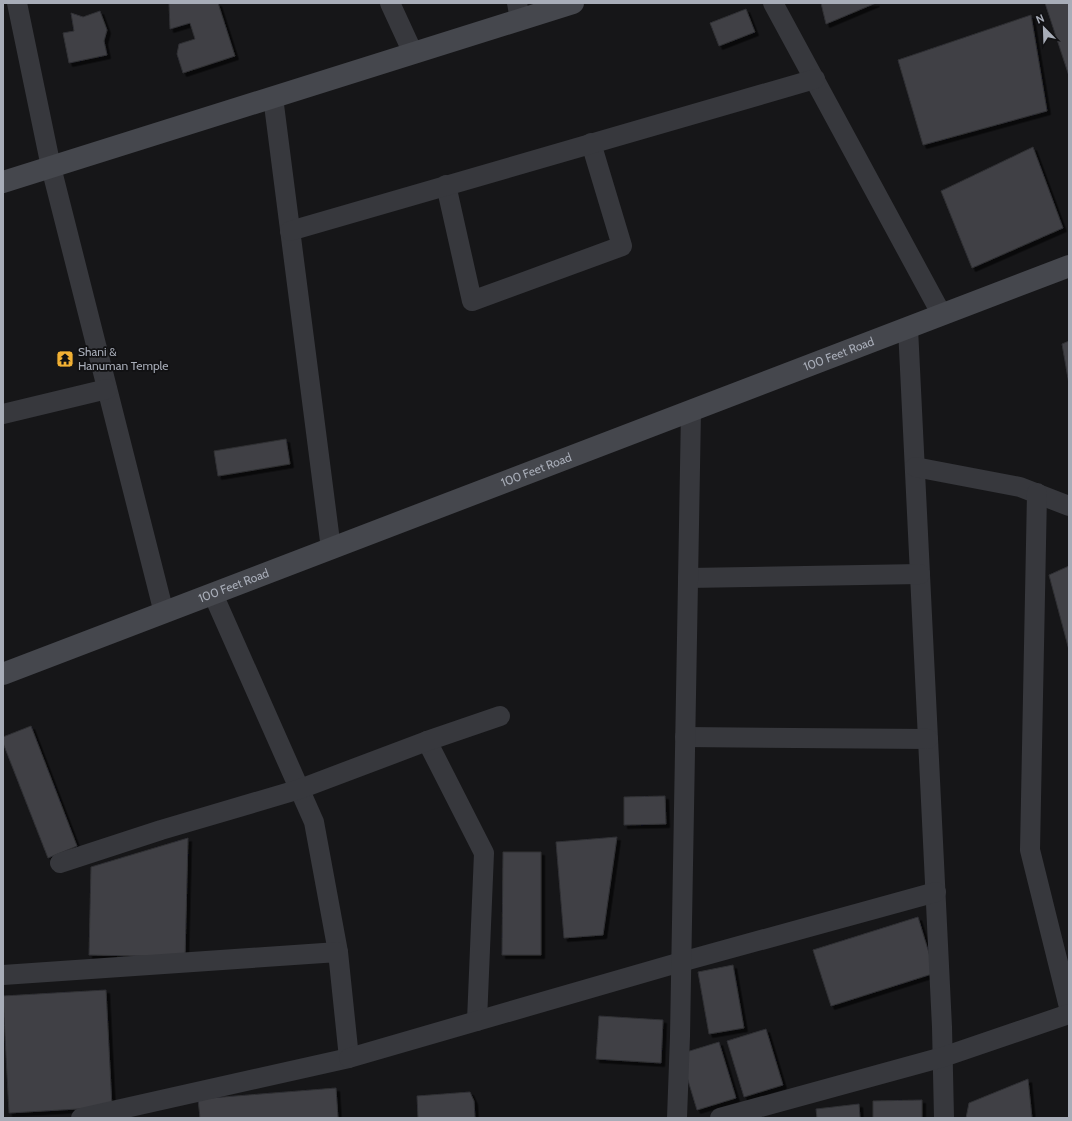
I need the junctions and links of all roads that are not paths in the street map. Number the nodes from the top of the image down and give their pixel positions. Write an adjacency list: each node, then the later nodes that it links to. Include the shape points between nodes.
1 (17, 3): 10 (street)
2 (390, 3): 6 (street)
3 (573, 3): 5 (main road)
4 (773, 3): 7 (street)
5 (519, 11): 6 (main road)
6 (413, 53): 8 (main road)
7 (815, 79): 9 (street); 15 (street)
8 (273, 97): 10 (main road); 13 (street)
9 (590, 143): 12 (street); 12 (street, via 622,246 472,301)
10 (51, 167): 11 (main road); 17 (street)
11 (3, 182)
12 (446, 185): 13 (street)
13 (290, 231): 23 (street)
14 (1069, 266): 15 (main road, 100 Feet Road)
15 (942, 315): 16 (main road, 100 Feet Road)
16 (908, 328): 18 (main road, 100 Feet Road); 20 (street)
17 (107, 389): 19 (street); 27 (street)
18 (690, 411): 23 (main road, 100 Feet Road); 25 (street)
19 (3, 414)
20 (915, 467): 21 (street, via 1020,487); 24 (street)
21 (1037, 493): 22 (street); 39 (street, via 1030,850)
22 (1069, 506)
23 (330, 549): 26 (main road, 100 Feet Road)
24 (920, 574): 25 (street); 31 (street)
25 (688, 578): 30 (street)
26 (213, 594): 27 (main road, 100 Feet Road); 33 (street)
27 (164, 613): 28 (main road, 100 Feet Road)
28 (3, 674)
29 (500, 716): 32 (street)
30 (685, 737): 31 (street); 37 (street)
31 (928, 739): 35 (street)
32 (427, 741): 33 (street); 41 (street, via 484,853)
33 (300, 789): 34 (street, via 160,830); 36 (street, via 314,822)
34 (60, 863)
35 (936, 892): 37 (street); 42 (street)
36 (338, 952): 38 (street); 43 (street)
37 (681, 962): 41 (street); 45 (street)
38 (3, 975)
39 (1069, 1007)
40 (1069, 1014): 42 (street)
41 (476, 1021): 43 (street)
42 (943, 1057): 46 (street); 47 (street)
43 (349, 1058): 44 (street)
44 (81, 1118)
45 (677, 1118)
46 (720, 1118)
47 (944, 1118)

